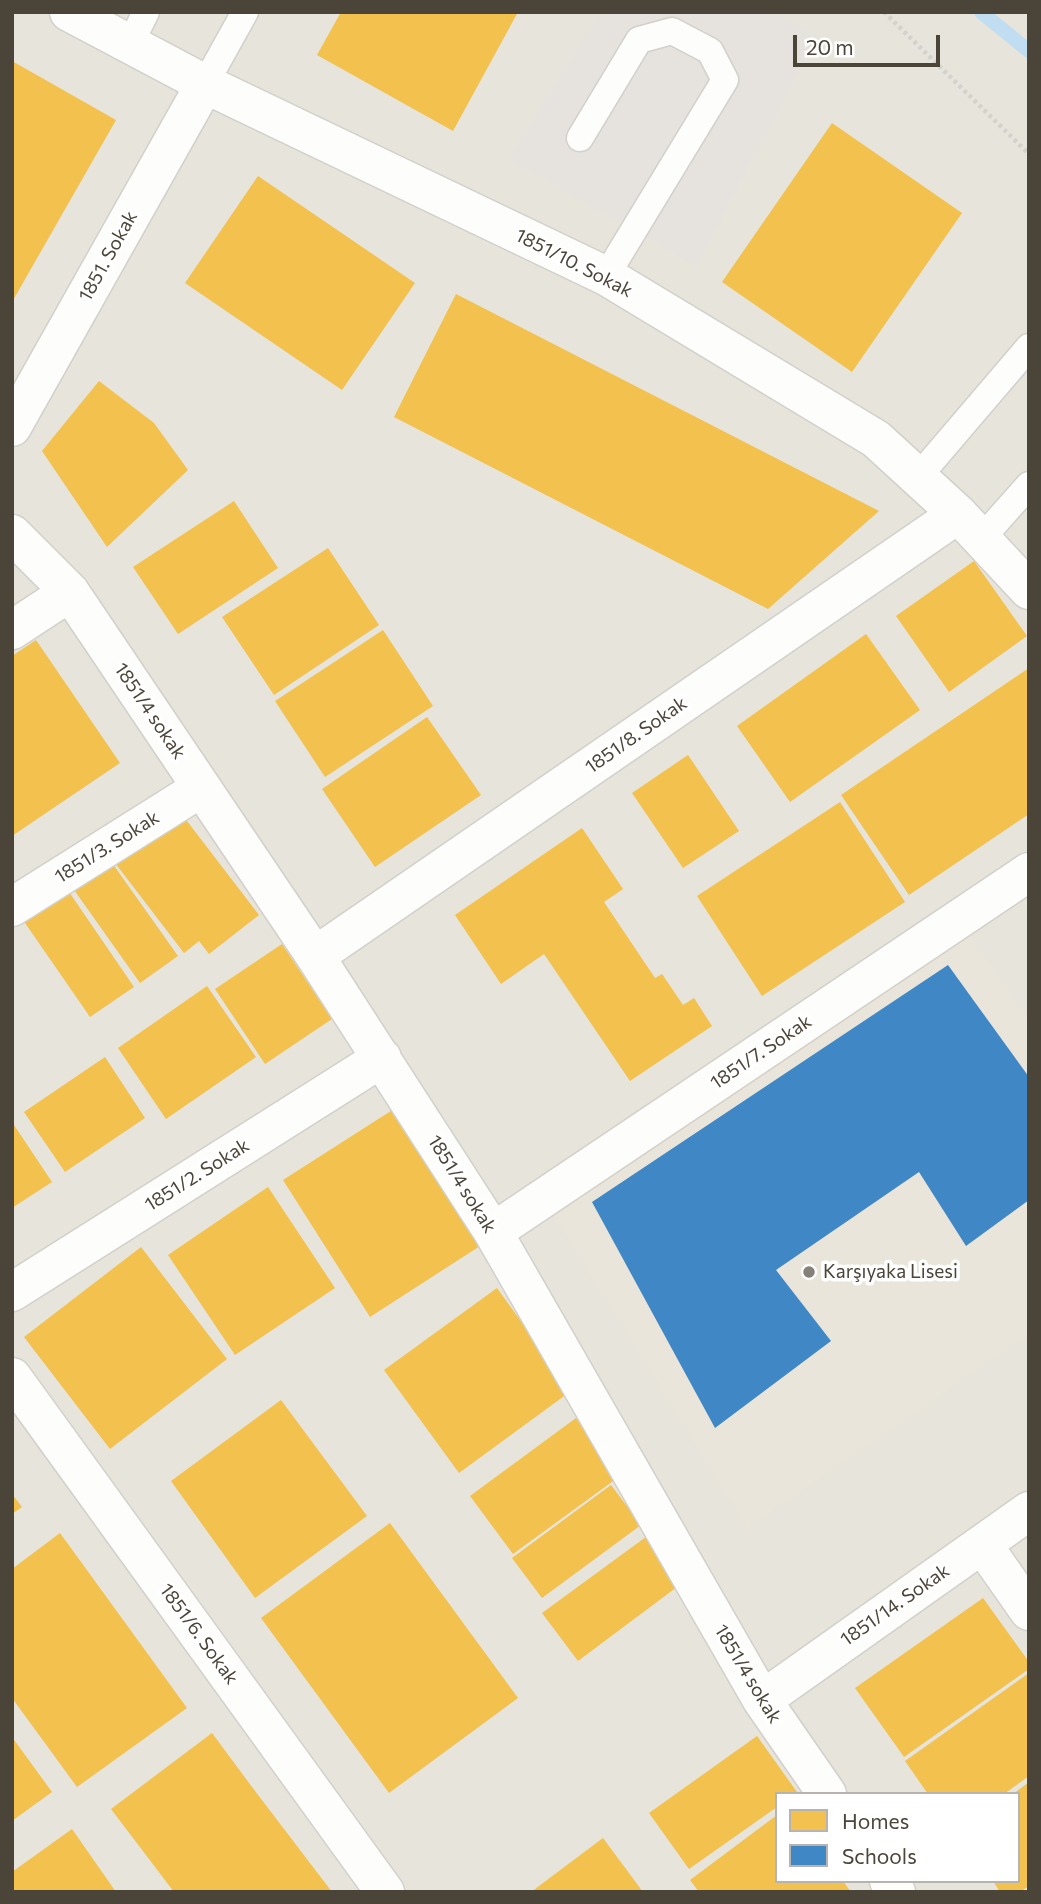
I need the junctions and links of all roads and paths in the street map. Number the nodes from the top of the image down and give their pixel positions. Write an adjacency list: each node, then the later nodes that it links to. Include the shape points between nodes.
1 (69, 12): 4 (street, 1851/10. Sokak)
2 (245, 12): 5 (lane)
3 (884, 12): 7 (path)
4 (138, 28): 5 (street, 1851/10. Sokak)
5 (205, 84): 8 (street, 1851/10. Sokak); 10 (street, 1851. Sokak)
6 (580, 138): 8 (lane, via 639,40 672,31 710,51 725,80)
7 (1029, 154)
8 (606, 276): 11 (street, 1851/10. Sokak, via 876,439)
9 (1029, 347): 11 (lane)
10 (12, 427)
11 (918, 477): 13 (street, 1851/10. Sokak)
12 (1029, 485): 13 (lane)
13 (969, 526): 15 (street, 1851/10. Sokak); 21 (street, 1851/8. Sokak)
14 (12, 534): 16 (street, 1851/4 sokak)
15 (1029, 590)
16 (70, 592): 17 (street); 18 (street, 1851/4 sokak)
17 (12, 630)
18 (201, 788): 20 (street, 1851/3. Sokak); 21 (street, 1851/4 sokak)
19 (1029, 872): 23 (street, 1851/7. Sokak)
20 (12, 907)
21 (315, 956): 22 (street, 1851/4 sokak)
22 (382, 1058): 23 (street, 1851/4 sokak); 24 (street, 1851/2. Sokak)
23 (493, 1232): 29 (street, 1851/4 sokak)
24 (12, 1292)
25 (12, 1377): 31 (street, 1851/6. Sokak)
26 (1029, 1511): 27 (street, 1851/14. Sokak)
27 (982, 1544): 28 (street); 29 (street, 1851/14. Sokak)
28 (1029, 1611)
29 (762, 1700): 30 (street, 1851/4 sokak)
30 (826, 1792)
31 (385, 1892)

